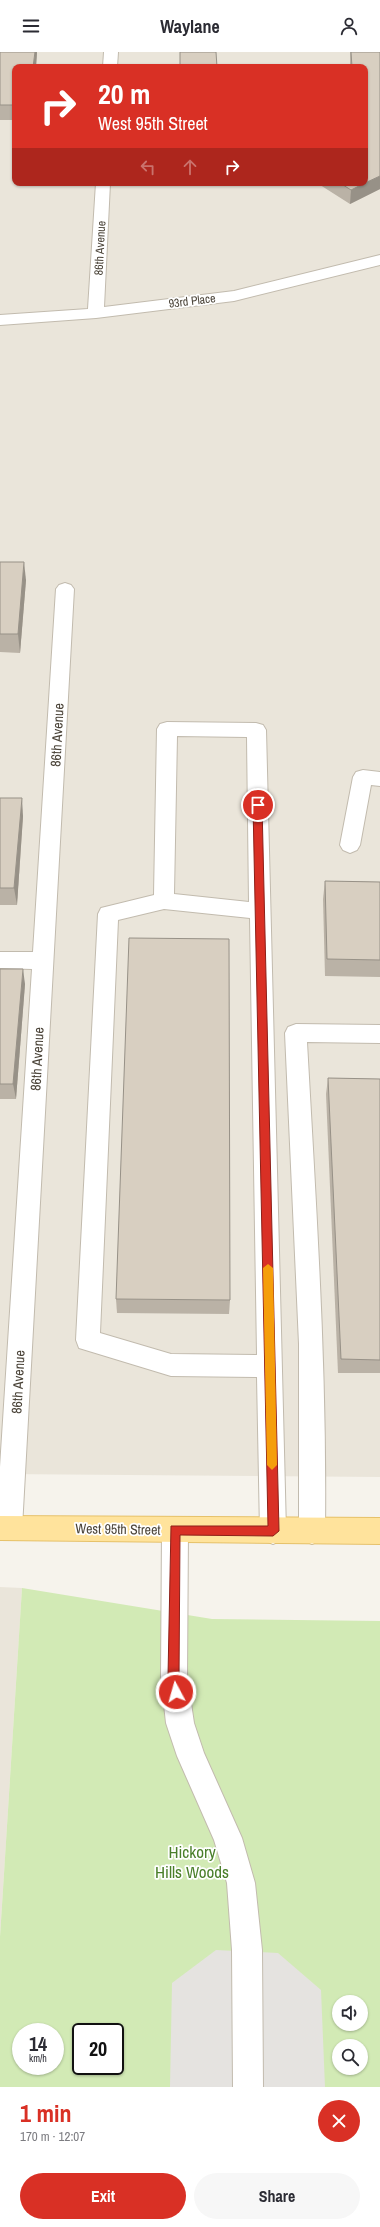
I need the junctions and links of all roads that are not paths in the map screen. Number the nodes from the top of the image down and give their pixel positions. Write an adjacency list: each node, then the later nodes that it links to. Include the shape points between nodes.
1 (111, 52): 2 (street)
2 (110, 64)
3 (103, 186): 5 (street, 86th Avenue)
4 (380, 260): 5 (street, 93rd Place, via 234,296)
5 (96, 313): 6 (street, 93rd Place)
6 (0, 320)
7 (65, 590): 13 (street, 86th Avenue)
8 (380, 779): 9 (street, via 363,778)
9 (350, 845)
10 (164, 901): 11 (street); 11 (street, via 167,729 256,730); 15 (street, via 108,914 88,1340 171,1365)
11 (260, 911): 15 (street)
12 (0, 960): 13 (street)
13 (43, 961): 16 (street, 86th Avenue)
14 (380, 1034): 19 (street, via 296,1034 313,1380)
15 (270, 1366): 18 (street)
16 (5, 1528): 17 (main road, West 95th Street)
17 (175, 1530): 18 (main road, West 95th Street); 21 (street, via 174,1676 180,1723 189,1750 228,1838 241,1883 247,1950)
18 (273, 1531): 19 (main road, West 95th Street)
19 (312, 1531): 20 (main road, West 95th Street)
20 (380, 1531)
21 (248, 2087)

